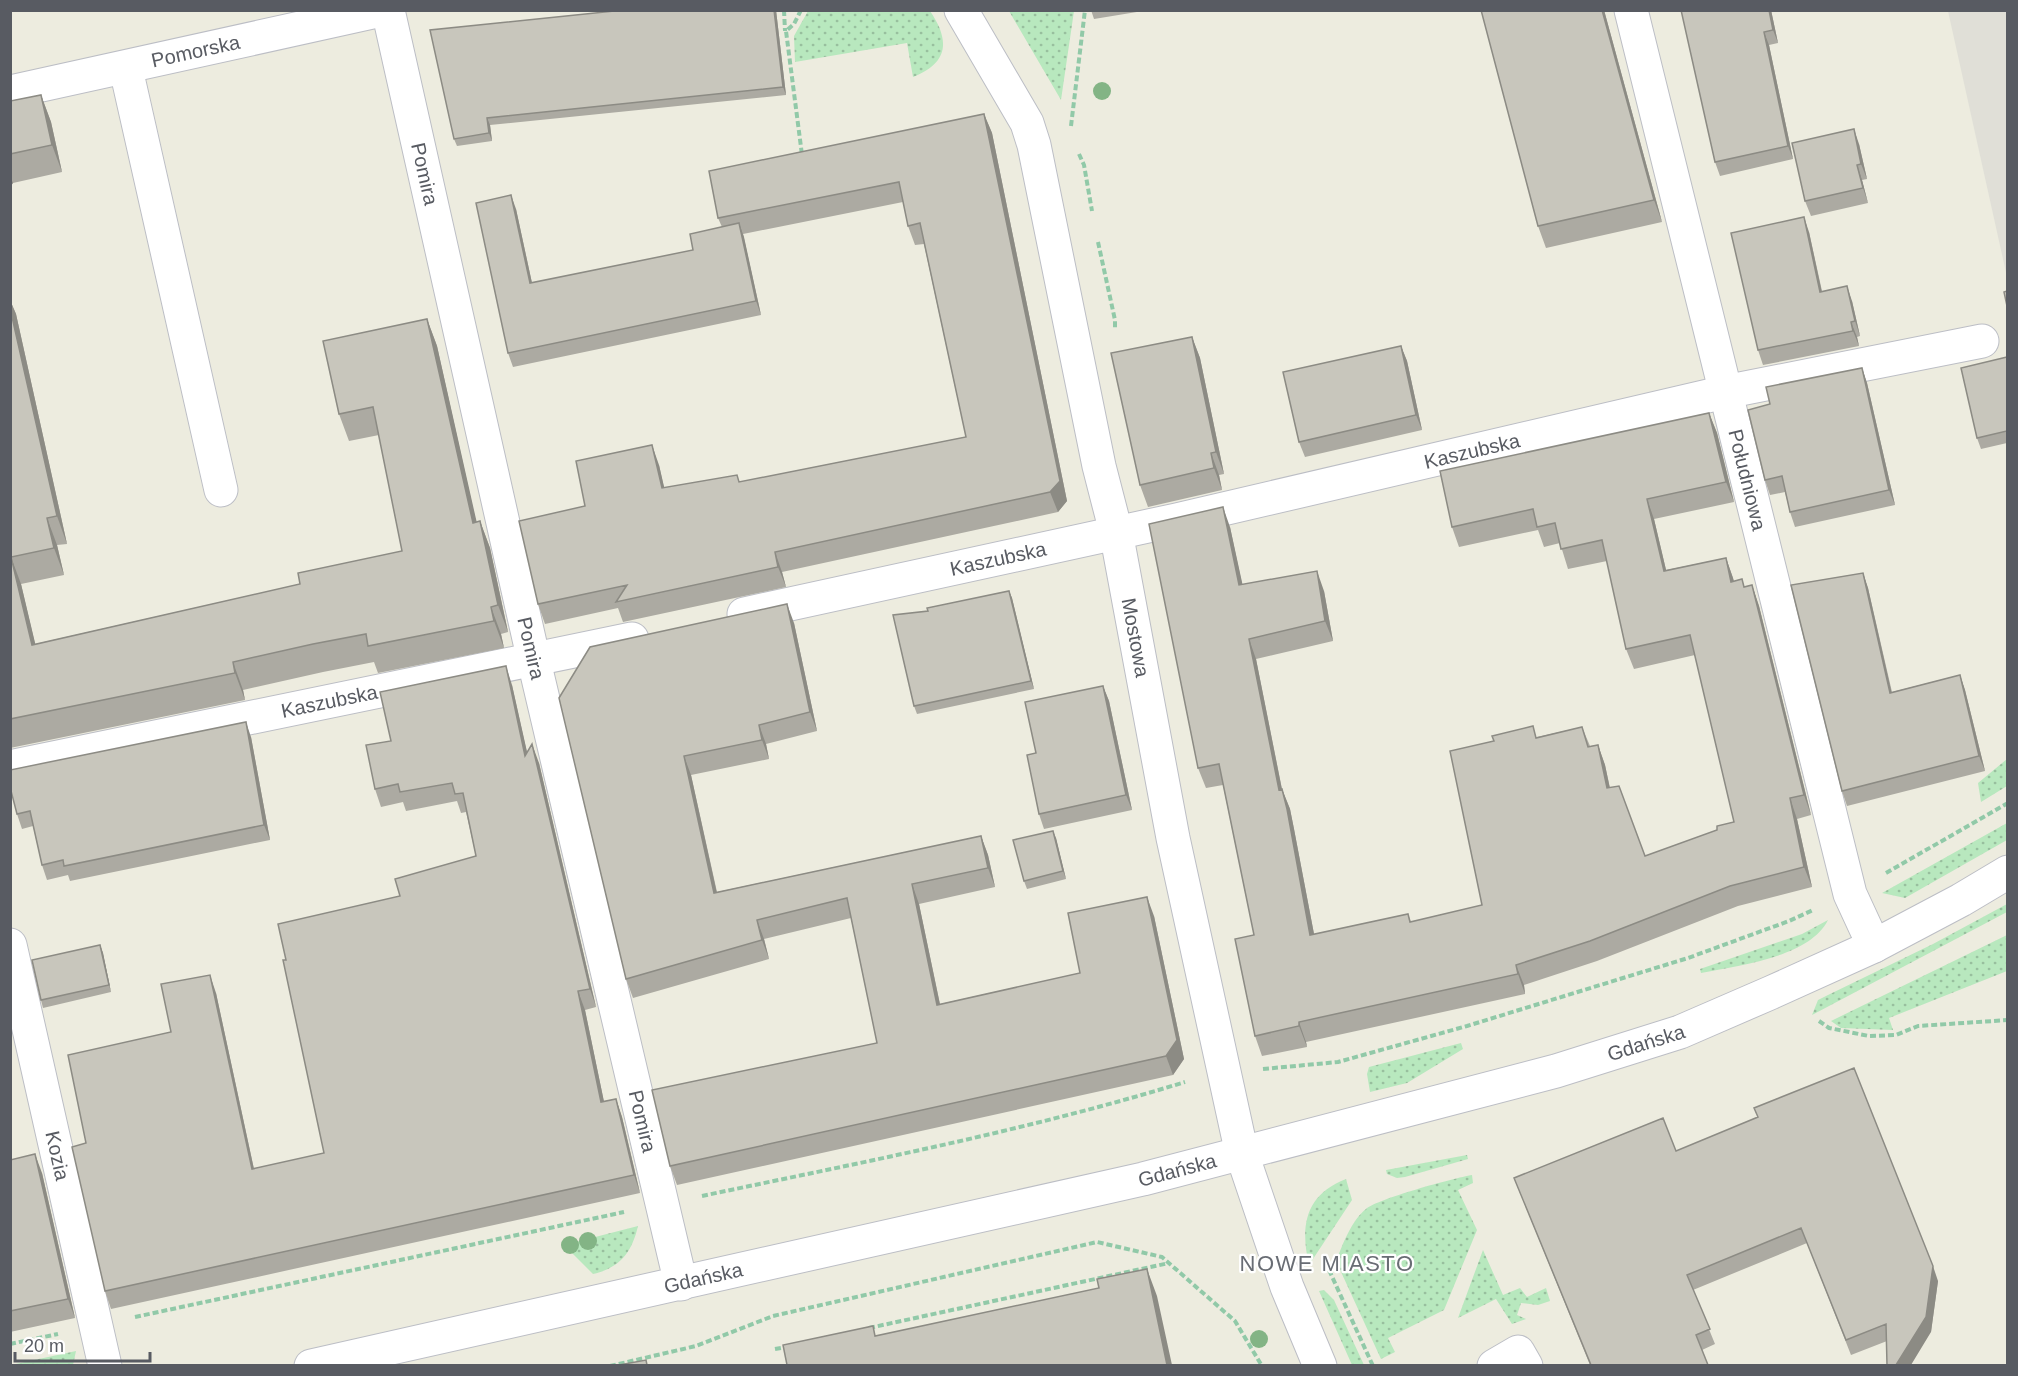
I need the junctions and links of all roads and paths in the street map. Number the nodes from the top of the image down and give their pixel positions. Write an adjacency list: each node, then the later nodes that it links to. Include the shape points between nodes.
1 (382, 10): 9 (street, Pomorska)
2 (388, 10): 19 (street, Pomira)
3 (784, 10): 8 (path)
4 (801, 10): 8 (path)
5 (961, 10): 16 (street, Mostowa, via 1027,123)
6 (1085, 10): 11 (path)
7 (1631, 10): 14 (street, Południowa)
8 (786, 31): 12 (path)
9 (126, 69): 10 (street, Pomorska); 15 (street)
10 (10, 93)
11 (1071, 134)
12 (803, 158)
13 (1982, 341): 14 (street, Kaszubska)
14 (1725, 392): 16 (street, Kaszubska); 26 (street, Południowa, via 1850,894)
15 (221, 490)
16 (1116, 532): 17 (street, Kaszubska); 31 (street, Mostowa, via 1173,838)
17 (720, 620)
18 (662, 633): 19 (street, Kaszubska)
19 (534, 661): 20 (street, Kaszubska); 32 (street, Pomira)
20 (10, 766)
21 (2007, 803): 23 (path)
22 (2007, 872): 26 (street, Gdańska)
23 (1878, 878)
24 (1821, 906): 29 (path, via 1688,958 1467,1026 1338,1062)
25 (10, 945): 36 (street, Kozia)
26 (1874, 946): 31 (street, Gdańska, via 1668,1035 1556,1071)
27 (1819, 1020): 28 (path, via 1829,1028 1896,1035 1918,1026)
28 (2007, 1020)
29 (1257, 1069)
30 (1194, 1079): 32 (path, via 1125,1101 942,1145)
31 (1242, 1154): 35 (street, Gdańska); 45 (street, Mostowa, via 1287,1287)
32 (664, 1204): 35 (street, Pomira); 36 (path)
33 (1169, 1263): 37 (path); 43 (path, via 1162,1257 1097,1242 774,1316 696,1346); 44 (path, via 1235,1321)
34 (1329, 1270): 46 (path)
35 (681, 1284): 42 (street, Gdańska)
36 (96, 1325): 38 (path); 41 (street, Kozia)
37 (868, 1329)
38 (10, 1344)
39 (798, 1344): 40 (path)
40 (775, 1349)
41 (105, 1365)
42 (311, 1365)
43 (610, 1365)
44 (1262, 1365)
45 (1320, 1365)
46 (1373, 1365)
47 (1494, 1365): 48 (street, via 1518,1352)
48 (1526, 1365)

